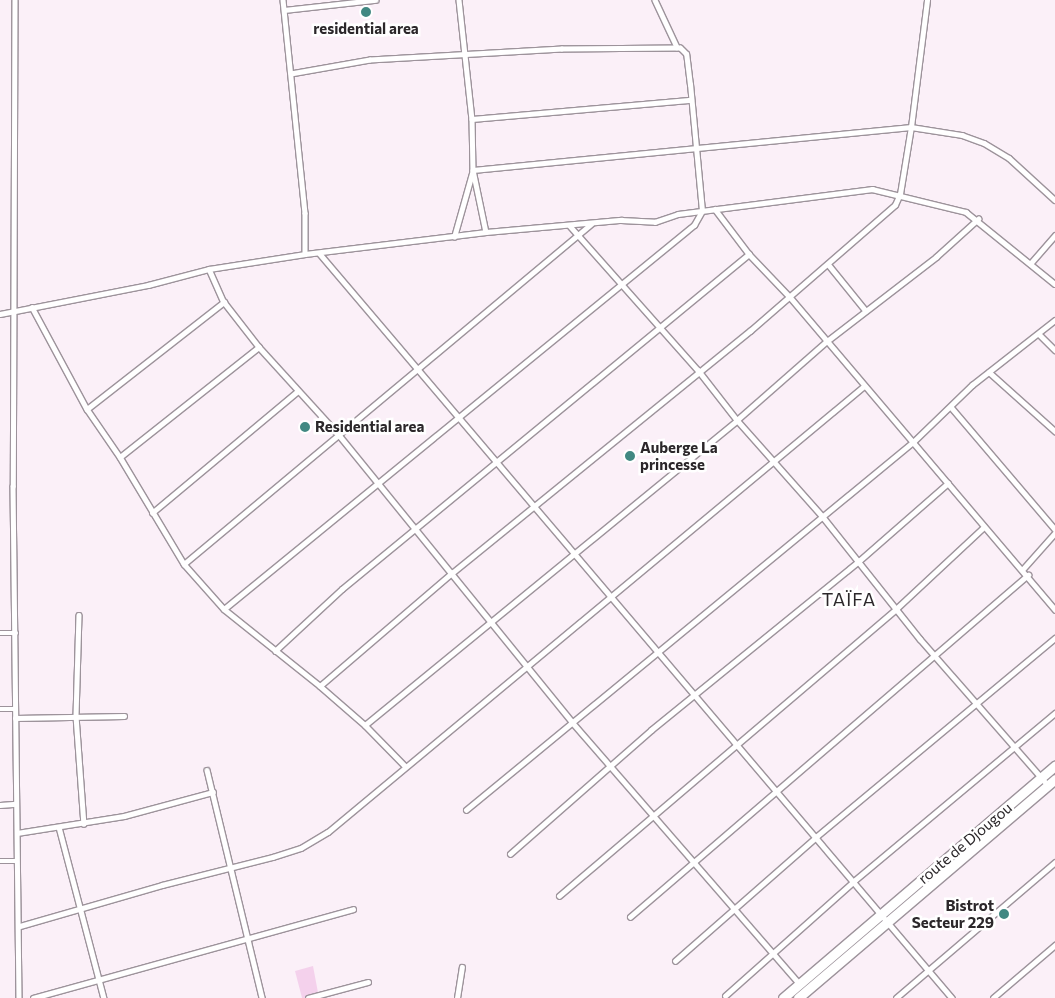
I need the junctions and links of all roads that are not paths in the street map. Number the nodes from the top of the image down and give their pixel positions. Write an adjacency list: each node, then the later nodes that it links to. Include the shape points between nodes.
1 (15, 0): 38 (street)
2 (283, 0): 7 (street)
3 (375, 0): 7 (street)
4 (459, 0): 9 (street)
5 (655, 0): 8 (street)
6 (927, 0): 13 (street)
7 (284, 10): 10 (street)
8 (677, 47): 9 (street, via 562,49); 11 (street, via 686,54)
9 (465, 56): 10 (street, via 370,60); 12 (street)
10 (291, 74): 27 (street, via 305,214)
11 (691, 100): 12 (street); 14 (street)
12 (472, 119): 15 (street)
13 (911, 127): 14 (street); 16 (street); 17 (street, via 954,133 984,143 1009,158)
14 (695, 148): 15 (street); 19 (street)
15 (473, 170): 23 (street); 26 (street)
16 (900, 194): 18 (street, via 872,189); 20 (street, via 945,205); 30 (street, via 895,204)
17 (1055, 200)
18 (715, 209): 19 (street); 29 (street)
19 (702, 211): 21 (street, via 655,222 621,220); 33 (street, via 694,225)
20 (978, 218): 31 (street); 39 (street, via 936,257)
21 (591, 224): 22 (street); 24 (street)
22 (570, 226): 23 (street); 24 (street)
23 (486, 232): 26 (street)
24 (580, 235): 33 (street); 47 (street)
25 (1055, 235): 31 (street)
26 (454, 237): 28 (street)
27 (305, 254): 28 (street); 32 (street)
28 (320, 254): 47 (street)
29 (749, 254): 35 (street); 42 (street)
30 (828, 264): 35 (street); 39 (street)
31 (1030, 264): 34 (street)
32 (209, 269): 36 (street); 37 (street, via 148,285)
33 (622, 284): 42 (street); 54 (street)
34 (1055, 284)
35 (790, 297): 44 (street); 48 (street)
36 (224, 302): 45 (street); 53 (street)
37 (32, 307): 38 (street); 53 (street)
38 (15, 311): 40 (street); 84 (street, via 13,486)
39 (866, 311): 44 (street)
40 (0, 314)
41 (1055, 320): 43 (street)
42 (660, 327): 48 (street); 61 (street)
43 (1039, 334): 46 (street); 49 (street)
44 (827, 340): 50 (street); 55 (street)
45 (259, 347): 51 (street); 59 (street)
46 (1055, 350)
47 (418, 368): 54 (street); 57 (street)
48 (698, 370): 55 (street); 64 (street)
49 (989, 372): 52 (street); 56 (street)
50 (864, 386): 58 (street); 60 (street)
51 (298, 392): 57 (street); 65 (street)
52 (951, 407): 58 (street); 69 (street)
53 (87, 409): 59 (street)
54 (458, 417): 61 (street); 62 (street)
55 (737, 420): 60 (street); 71 (street)
56 (1055, 432)
57 (339, 435): 62 (street); 73 (street)
58 (913, 442): 63 (street); 66 (street)
59 (120, 457): 65 (street)
60 (774, 460): 66 (street); 77 (street)
61 (496, 462): 64 (street); 68 (street)
62 (376, 483): 68 (street); 78 (street)
63 (948, 483): 67 (street); 72 (street)
64 (535, 506): 71 (street); 75 (street)
65 (152, 513): 73 (street)
66 (823, 517): 72 (street); 87 (street)
67 (984, 527): 74 (street); 79 (street)
68 (415, 529): 75 (street); 86 (street)
69 (1055, 529)
70 (1055, 534): 74 (street)
71 (573, 552): 77 (street); 82 (street)
72 (859, 561): 79 (street); 91 (street)
73 (184, 564): 78 (street)
74 (1023, 569): 76 (street)
75 (452, 573): 82 (street); 90 (street)
76 (1028, 575): 80 (street); 88 (street)
77 (612, 595): 87 (street); 89 (street)
78 (224, 609): 86 (street)
79 (896, 609): 88 (street); 101 (street)
80 (1055, 610)
81 (79, 615): 96 (street)
82 (491, 620): 89 (street); 100 (street)
83 (0, 633): 84 (street)
84 (16, 633): 93 (street)
85 (1055, 638): 92 (street)
86 (275, 651): 90 (street)
87 (660, 653): 91 (street); 99 (street)
88 (933, 654): 92 (street); 110 (street)
89 (528, 664): 99 (street); 103 (street)
90 (320, 686): 100 (street)
91 (695, 697): 101 (street); 104 (street)
92 (977, 703): 102 (street); 118 (street)
93 (14, 709): 94 (street); 98 (street)
94 (0, 710)
95 (1055, 713): 102 (street)
96 (76, 716): 97 (street); 98 (street); 115 (street)
97 (124, 716)
98 (15, 718): 111 (street)
99 (572, 722): 104 (street); 113 (street)
100 (365, 725): 103 (street)
101 (737, 742): 110 (street); 114 (street)
102 (1015, 745): 107 (street); 125 (street)
103 (405, 766): 124 (street, via 328,832 308,844 273,857)
104 (611, 766): 114 (street); 119 (street)
105 (1055, 766): 107 (highway, route de Djougou)
106 (207, 770): 109 (street)
107 (1041, 778): 108 (street); 130 (highway, route de Djougou)
108 (1051, 782): 132 (highway, route de Djougou)
109 (213, 792): 115 (street); 124 (street)
110 (777, 792): 118 (street); 122 (street)
111 (16, 804): 112 (street); 117 (street)
112 (0, 805)
113 (466, 810)
114 (654, 815): 122 (street); 126 (street)
115 (84, 824): 116 (street)
116 (59, 827): 117 (street); 129 (street)
117 (17, 833): 121 (street)
118 (816, 837): 125 (street); 127 (street)
119 (510, 854)
120 (0, 861): 121 (street)
121 (17, 861): 133 (street)
122 (696, 861): 127 (street); 131 (street)
123 (1055, 862): 139 (street)
124 (230, 866): 129 (street); 134 (street)
125 (854, 881): 130 (street); 136 (street)
126 (559, 896)
127 (734, 907): 136 (street); 137 (street)
128 (353, 909): 134 (street)
129 (82, 910): 133 (street); 140 (street)
130 (880, 914): 132 (street); 142 (highway, route de Djougou)
131 (630, 917)
132 (887, 923): 139 (street); 151 (highway, route de Djougou)
133 (20, 926): 144 (street)
134 (247, 938): 140 (street); 147 (street)
135 (1055, 945): 154 (street)
136 (774, 952): 142 (street); 143 (street)
137 (675, 961)
138 (462, 967): 149 (street)
139 (929, 971): 152 (street); 153 (street)
140 (100, 982): 145 (street); 146 (street)
141 (368, 982): 148 (street)
142 (800, 984): 150 (highway, route de Djougou)
143 (725, 996)
144 (19, 998)
145 (33, 998)
146 (104, 998)
147 (262, 998)
148 (308, 998)
149 (457, 998)
150 (783, 998)
151 (798, 998)
152 (896, 998)
153 (952, 998)
154 (993, 998)

